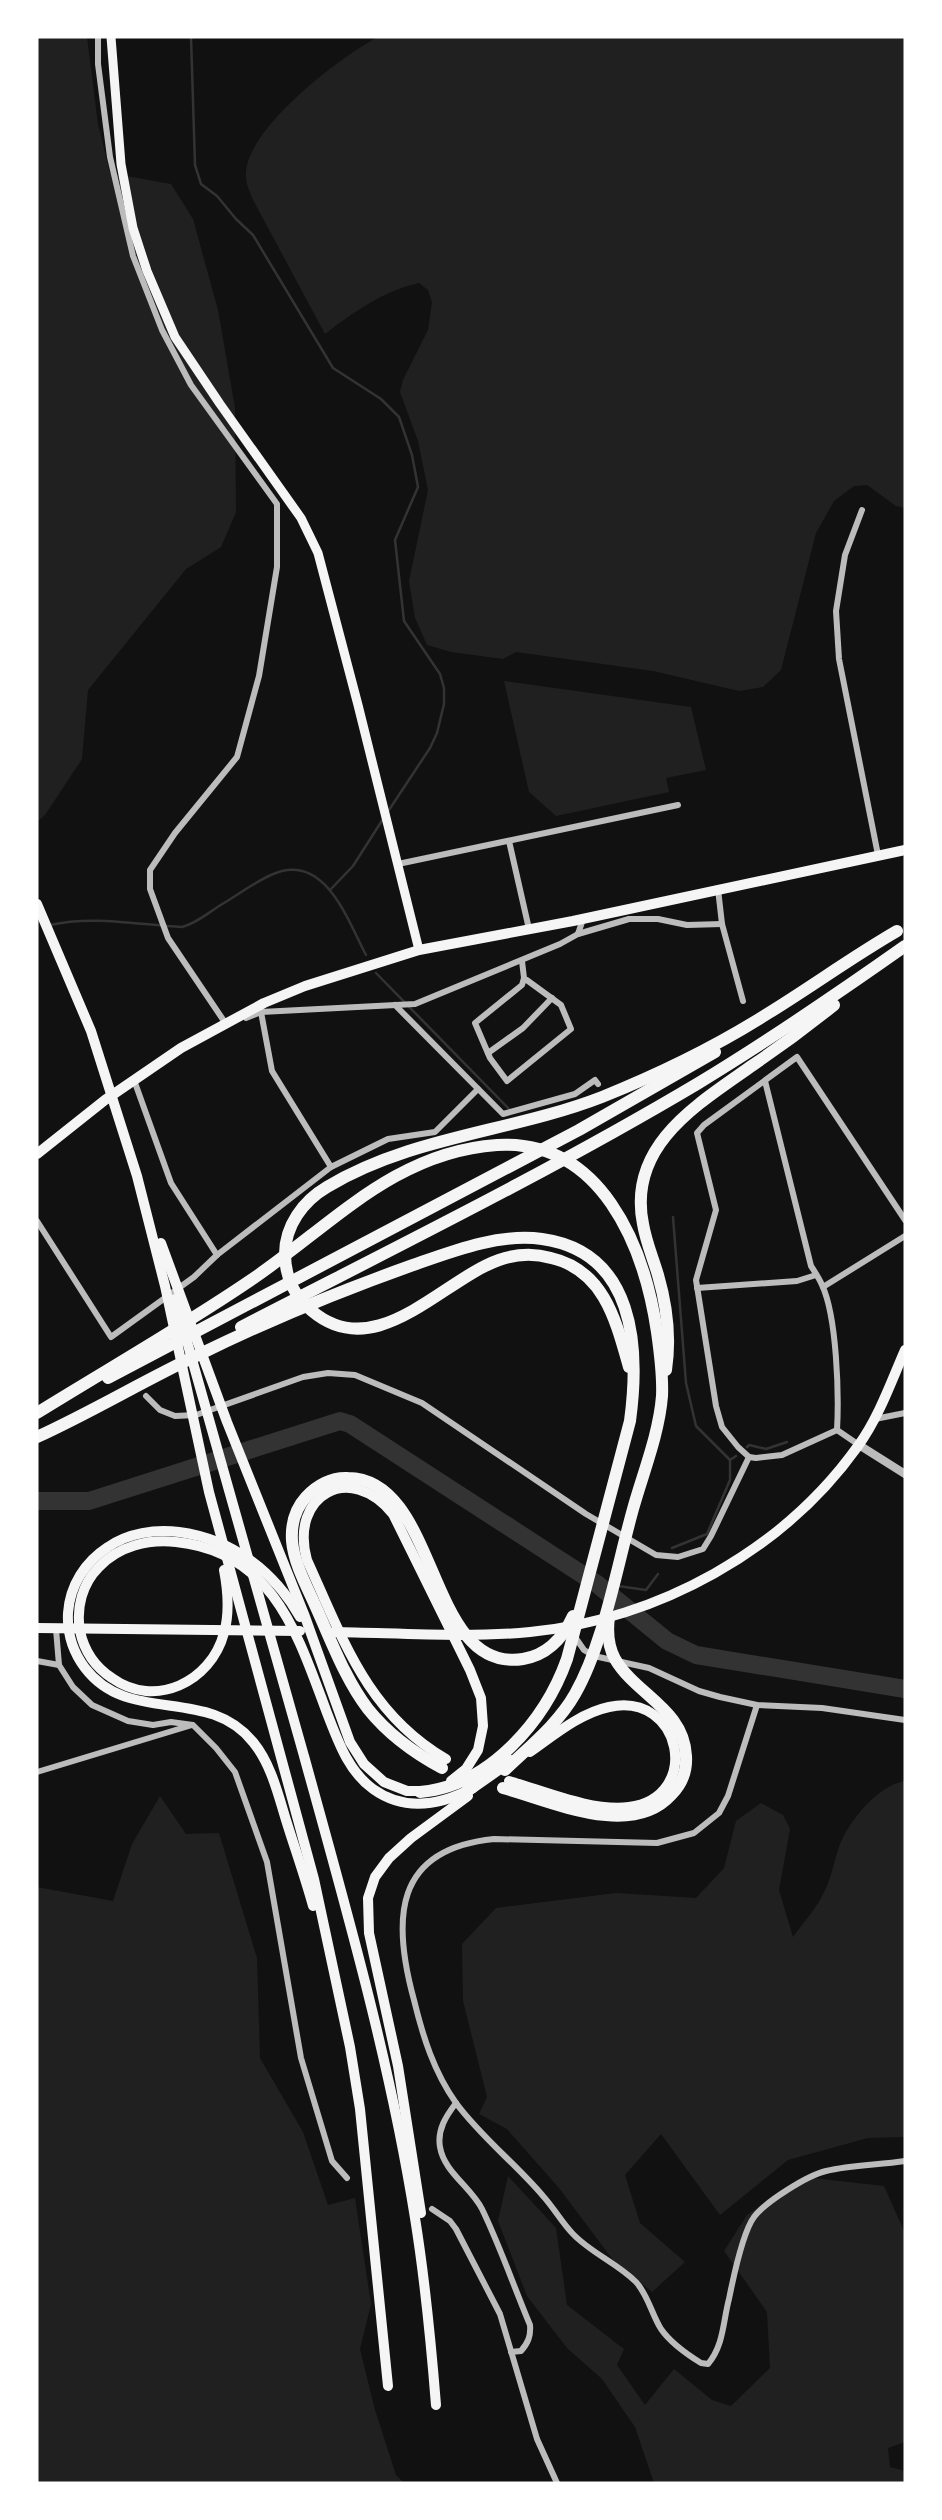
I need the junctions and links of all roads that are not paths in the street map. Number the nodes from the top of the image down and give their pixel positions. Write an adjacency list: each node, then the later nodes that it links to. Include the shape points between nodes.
1 (98, 37): 24 (street, via 110,157 133,256 162,330 191,386 277,504 277,567 251,710 237,757 150,870 159,920)
2 (111, 37): 8 (main road, via 121,164 147,271 176,337 301,519 318,553)
3 (862, 510): 7 (street, via 845,555 836,611 839,659)
4 (678, 806): 5 (street)
5 (509, 841): 8 (street); 14 (street)
6 (905, 850): 7 (highway)
7 (878, 855): 9 (highway)
8 (398, 864): 17 (main road)
9 (718, 889): 11 (highway); 12 (street)
10 (37, 904): 32 (highway, via 91,1031)
11 (583, 919): 14 (highway); 15 (street)
12 (722, 925): 15 (street, via 629,919); 21 (street)
13 (901, 928): 43 (highway, via 764,1016 635,1084 569,1109 432,1143 375,1163 323,1189 294,1219 285,1243 286,1269 294,1290 309,1309 338,1325 362,1328 401,1318 485,1266 510,1257 535,1255 571,1265 592,1280 608,1303); 47 (highway, via 755,1027 579,1130)
14 (529, 929): 17 (highway)
15 (578, 934): 18 (street)
16 (905, 947): 45 (highway, via 824,1014 696,1106 652,1156 642,1183 641,1211 668,1325); 50 (highway, via 761,1044 592,1144)
17 (419, 950): 24 (highway, via 305,986)
18 (522, 961): 19 (street); 22 (street, via 410,1004)
19 (524, 978): 20 (street); 25 (street, via 522,985 475,1023)
20 (552, 998): 25 (street, via 523,1028); 25 (street, via 561,1005 571,1029 507,1081)
21 (743, 1001)
22 (398, 1004): 23 (street); 29 (street)
23 (261, 1012): 24 (street); 31 (street, via 272,1071)
24 (226, 1024): 26 (highway)
25 (488, 1053)
26 (134, 1080): 30 (highway); 37 (street, via 171,1183)
27 (765, 1081): 34 (street, via 797,1058); 38 (street); 40 (street, via 697,1133 716,1210 695,1280)
28 (598, 1084): 29 (street, via 595,1080 575,1094 503,1114)
29 (478, 1089): 31 (street, via 435,1132 388,1139)
30 (37, 1154)
31 (331, 1167): 37 (street)
32 (138, 1176): 33 (highway); 41 (highway)
33 (151, 1217): 63 (highway, via 300,1602); 79 (highway, via 356,1949 415,2218)
34 (905, 1220)
35 (37, 1221): 37 (street, via 111,1336 194,1278)
36 (905, 1236): 39 (street)
37 (217, 1255)
38 (816, 1275): 39 (street); 40 (street, via 797,1281)
39 (823, 1287): 49 (street, via 839,1396)
40 (697, 1288): 52 (street, via 722,1427)
41 (172, 1314): 63 (highway, via 194,1448 216,1538 218,1547 220,1557 223,1566 226,1582 223,1635 213,1658 196,1676 174,1688 150,1692 126,1686 105,1673 88,1654 79,1622 81,1600 97,1569 117,1553 142,1543 182,1543 209,1549 216,1552 222,1555 269,1590); 73 (highway, via 200,1458 314,1879)
42 (905, 1350): 48 (highway)
43 (633, 1390): 50 (highway, via 632,1327 608,1275 586,1256 558,1242 510,1239 426,1261 291,1312); 54 (highway, via 630,1421)
44 (146, 1396): 52 (street, via 160,1410 175,1416 196,1415 303,1377 355,1375 422,1403 586,1514 656,1555 678,1558 703,1549)
45 (662, 1397): 47 (highway, via 651,1298 639,1258 613,1206 574,1165 547,1152 501,1145 442,1156 386,1180 242,1286); 55 (highway)
46 (905, 1413): 48 (street)
47 (37, 1415)
48 (873, 1419): 51 (highway)
49 (837, 1430): 51 (street); 52 (street, via 782,1455)
50 (37, 1436)
51 (859, 1445): 53 (street); 57 (highway, via 818,1493 750,1551 657,1602)
52 (749, 1457)
53 (905, 1474)
54 (591, 1566): 56 (highway, via 564,1634 530,1657 510,1660 481,1649); 72 (highway, via 567,1659 533,1723 496,1758 458,1783)
55 (616, 1572): 67 (highway, via 594,1651 573,1696); 70 (highway, via 608,1636 614,1656 670,1715 684,1740 687,1760 682,1780 661,1805 642,1814 608,1816)
56 (442, 1601): 60 (highway, via 410,1525 391,1498 360,1479 332,1480 302,1502 292,1529 297,1564); 72 (highway, via 470,1670 483,1726 473,1760 457,1777)
57 (572, 1626): 60 (highway, via 489,1634); 64 (street, via 577,1642 594,1656 649,1668 699,1691)
58 (37, 1628): 59 (highway)
59 (56, 1629): 60 (highway); 62 (street)
60 (333, 1632): 68 (highway, via 353,1686 369,1710 401,1741)
61 (37, 1661): 62 (street)
62 (59, 1665): 66 (street, via 92,1705 128,1721)
63 (321, 1679): 71 (highway, via 343,1753 372,1789 394,1800 419,1804); 72 (highway, via 364,1764 384,1782); 73 (highway, via 292,1603 271,1577 233,1548 190,1533 155,1531 126,1538 100,1552 75,1585 68,1623 74,1649 89,1673 121,1696 205,1710 234,1724 255,1745 269,1768)
64 (757, 1705): 65 (street, via 822,1708); 74 (street, via 728,1796 719,1813 694,1833 657,1843 476,1841 449,1848 419,1873 402,1911 405,1967 425,2040)
65 (905, 1720)
66 (193, 1725): 69 (street); 76 (street, via 235,1772 267,1862 301,2058 332,2161)
67 (538, 1739): 70 (highway); 71 (highway)
68 (444, 1763)
69 (37, 1772)
70 (506, 1779): 70 (highway, via 596,1805 633,1807 655,1796 672,1776 674,1742 662,1721 652,1714 633,1706 610,1706 574,1723); 71 (highway); 79 (highway, via 399,1848 381,1868 368,1898 369,1933 398,2066 423,2225)
71 (467, 1791)
72 (420, 1792)
73 (337, 1986): 80 (highway, via 360,2109)
74 (456, 2103): 75 (street, via 543,2195 572,2233 639,2285 662,2331 708,2364 721,2341 754,2217 784,2192 823,2172); 78 (street, via 440,2131 440,2149 483,2211 530,2325 525,2346)
75 (905, 2161)
76 (346, 2178)
77 (432, 2209): 78 (street, via 456,2230 500,2314)
78 (511, 2352): 82 (street, via 537,2440)
79 (432, 2355): 81 (highway)
80 (388, 2386)
81 (436, 2405)
82 (556, 2483)

